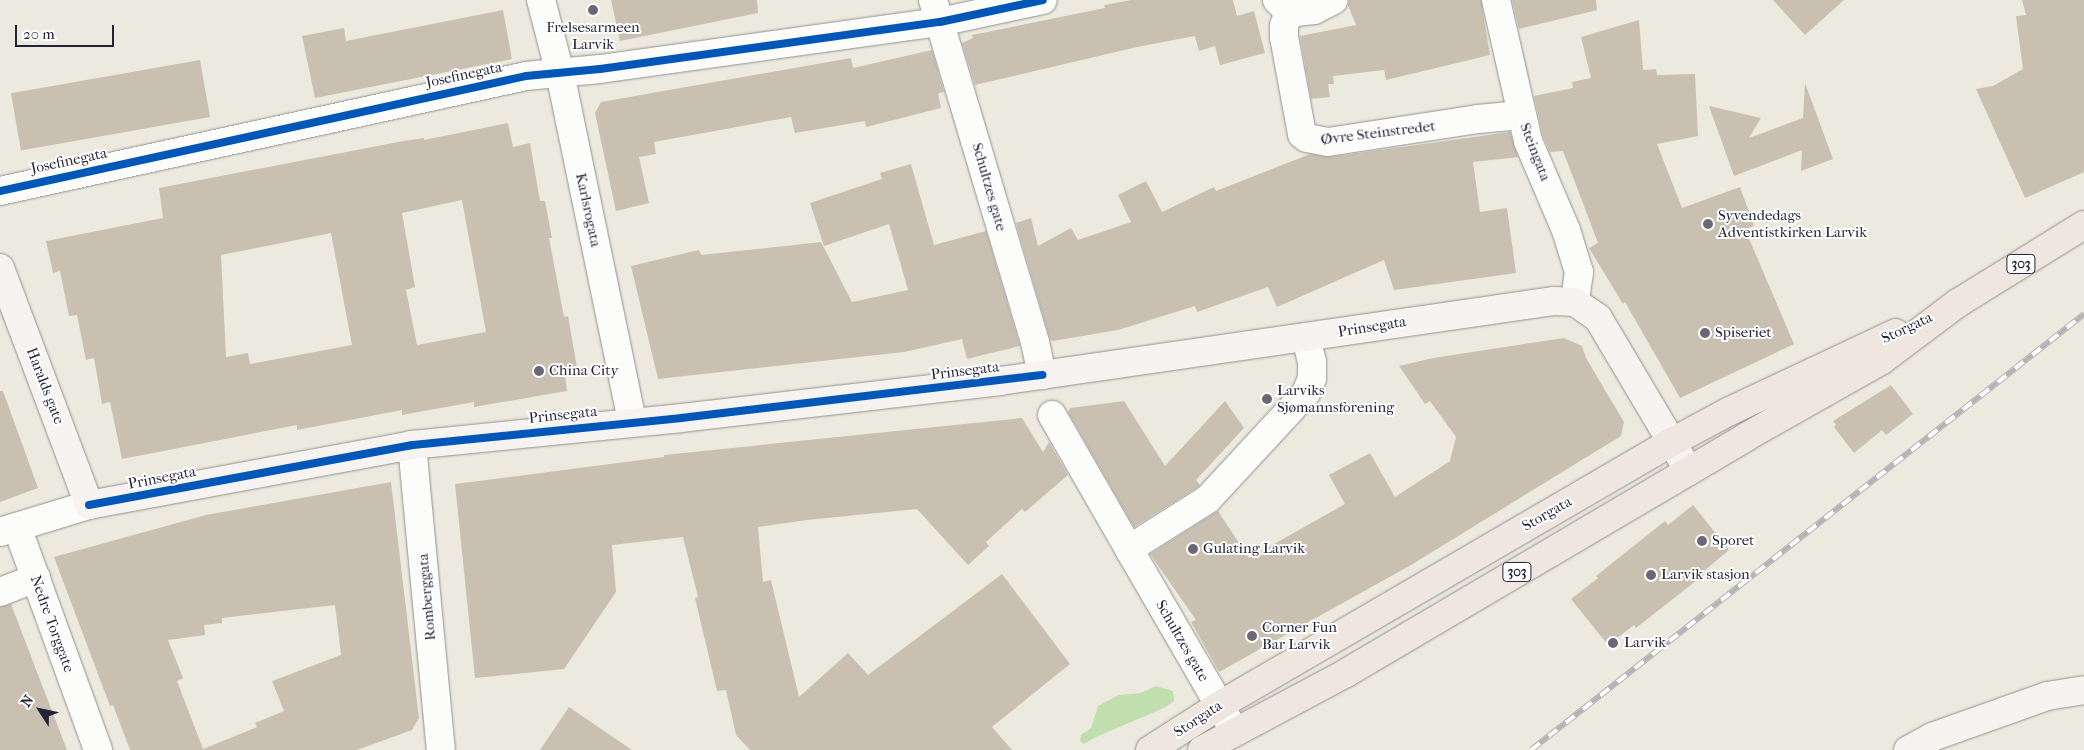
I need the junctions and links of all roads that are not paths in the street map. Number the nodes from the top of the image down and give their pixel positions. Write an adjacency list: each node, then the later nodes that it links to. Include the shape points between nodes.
1 (541, 0): 7 (street, Karlsrogata)
2 (1043, 0): 6 (street)
3 (1334, 0): 5 (street, Øvre Steinstredet, via 1314,10)
4 (1496, 0): 8 (street, Steingata)
5 (1283, 6): 8 (street, Øvre Steinstredet, via 1284,37 1302,134 1306,138 1328,142)
6 (937, 11): 7 (street, Josefinegata, via 600,69); 15 (street, Schultzes gate)
7 (560, 73): 9 (street, Josefinegata, via 526,76); 17 (street, Karlsrogata)
8 (1521, 115): 12 (street, Steingata, via 1579,272)
9 (0, 190)
10 (2084, 225): 13 (main road, Storgata / 303)
11 (0, 268): 21 (main road, Haralds gate)
12 (1575, 302): 14 (main road, Prinsegata, via 1543,301); 18 (main road, via 1598,318)
13 (1958, 304): 18 (main road, Storgata / 303, via 1730,411); 20 (main road, Storgata / 303, via 1882,360)
14 (1306, 338): 15 (main road, Prinsegata); 23 (street, via 1312,378 1306,393 1208,499)
15 (1042, 375): 17 (main road, Prinsegata, via 691,417)
16 (1052, 415): 23 (street, Schultzes gate)
17 (632, 421): 19 (main road, Prinsegata)
18 (1670, 443): 20 (main road); 27 (main road, Storgata / 303)
19 (412, 445): 21 (main road, Prinsegata); 30 (street, Romberggata)
20 (1689, 471): 28 (main road, Storgata / 303, via 1346,673)
21 (89, 505): 22 (street, Prinsegata)
22 (9, 529): 24 (street, Nedre Torggate)
23 (1129, 549): 27 (street, Schultzes gate)
24 (36, 578): 25 (street); 29 (street, Nedre Torggate)
25 (0, 592)
26 (2084, 690): 33 (main road, via 2048,696 1932,737)
27 (1220, 705): 28 (street, Schultzes gate); 31 (main road, Storgata / 303)
28 (1235, 732): 32 (main road, Storgata / 303)
29 (98, 750)
30 (440, 750)
31 (1150, 750)
32 (1202, 750)
33 (1908, 750)

